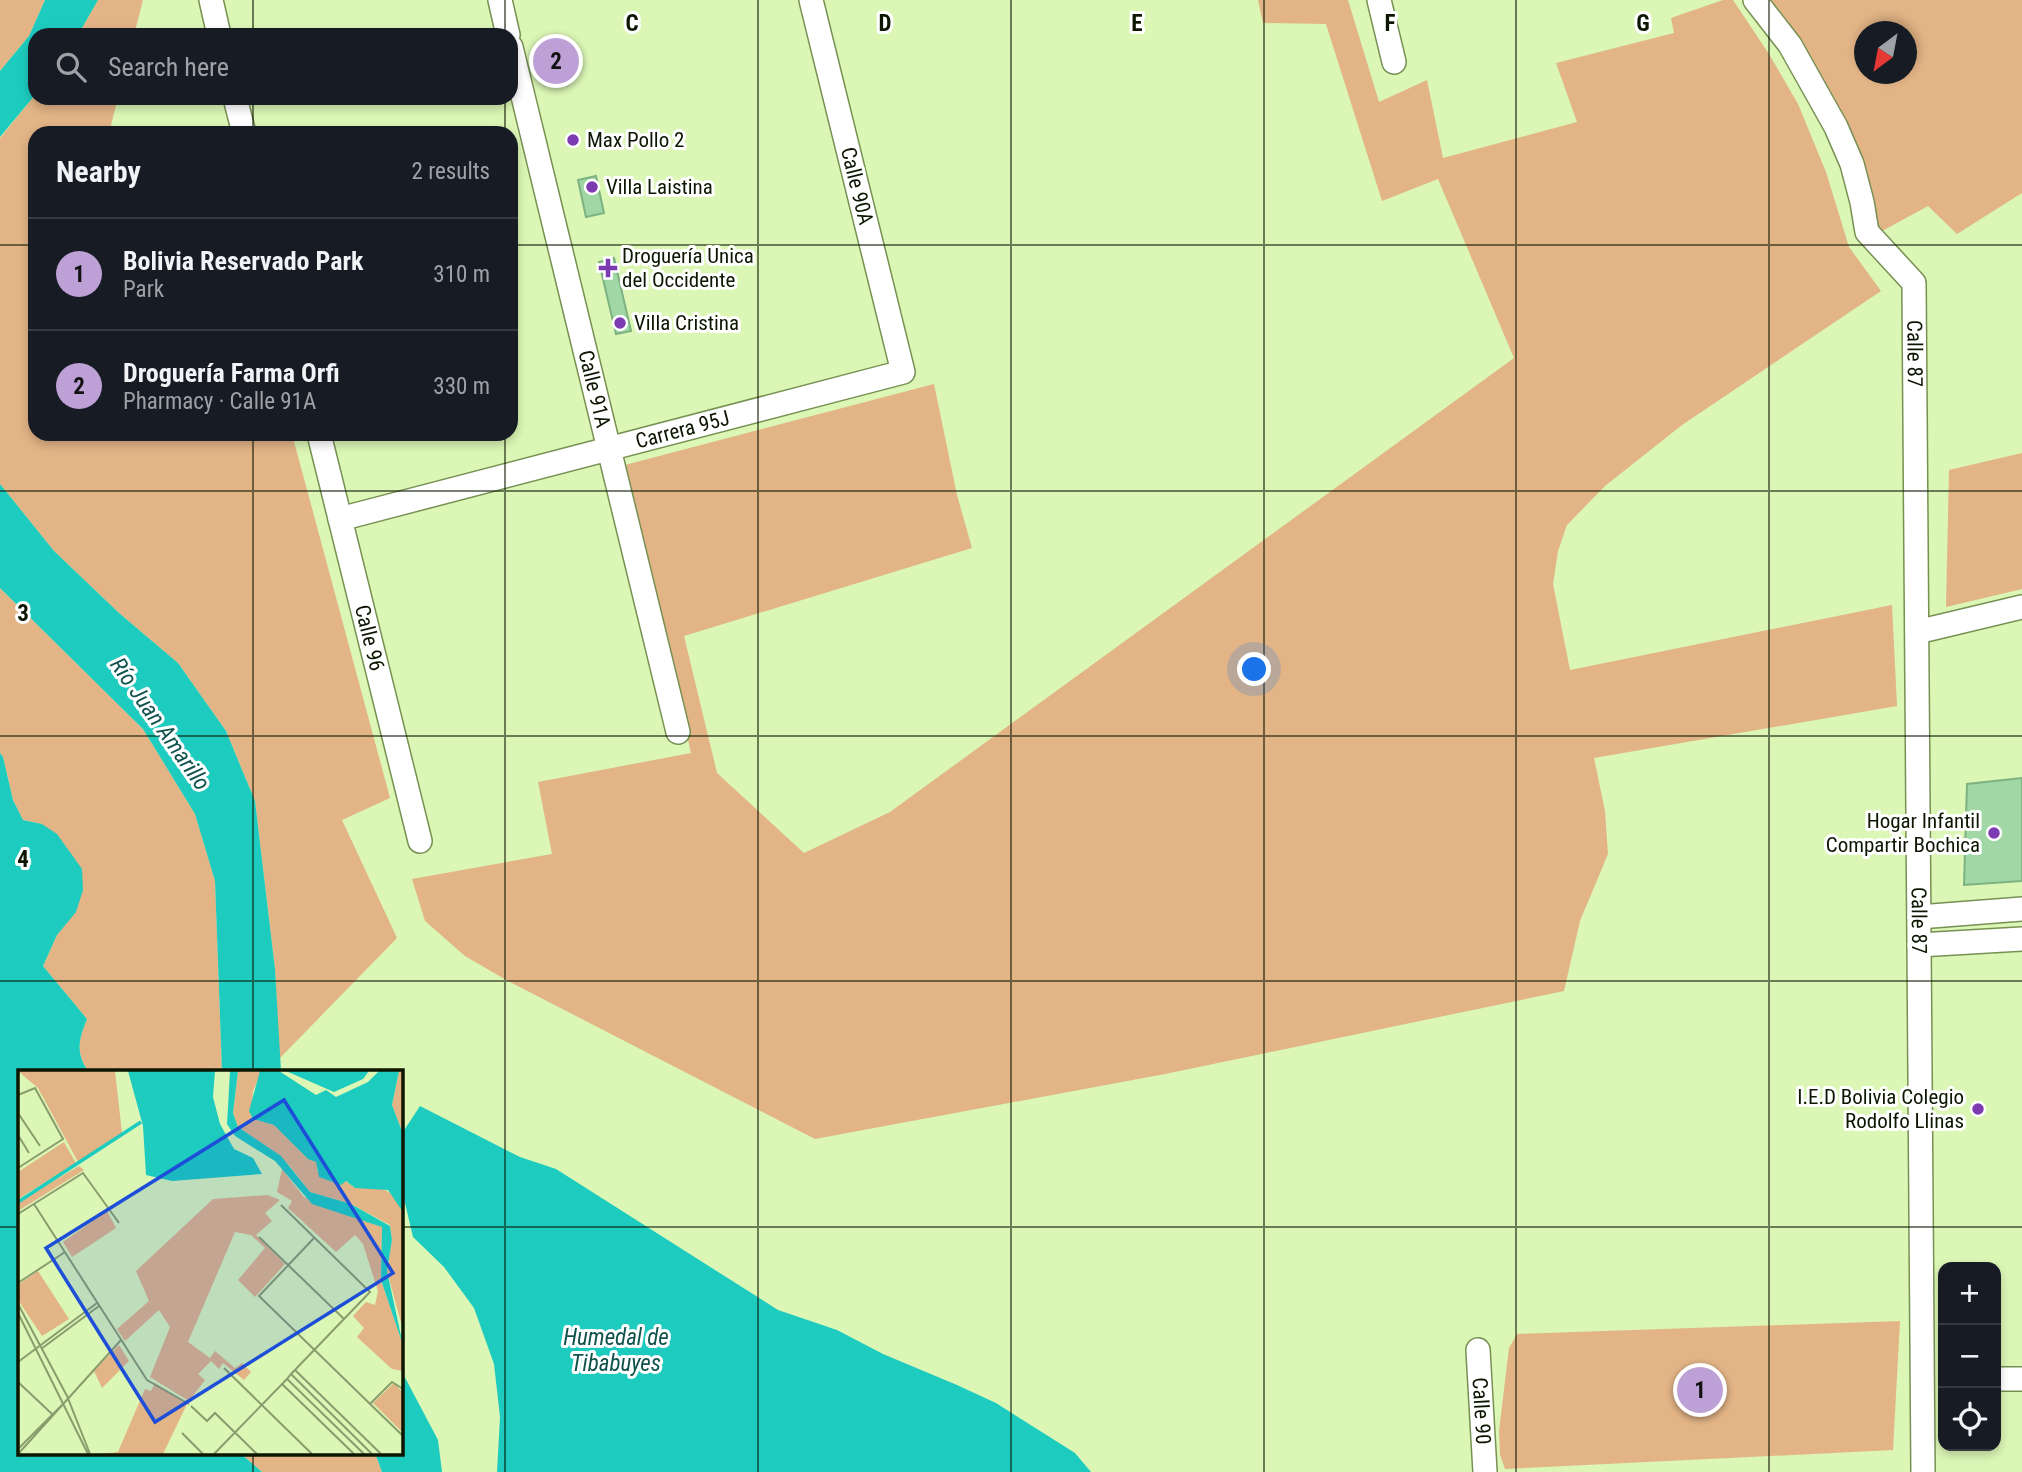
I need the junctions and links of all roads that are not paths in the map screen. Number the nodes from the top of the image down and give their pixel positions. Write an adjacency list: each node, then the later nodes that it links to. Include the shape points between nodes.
1 (211, 0): 6 (street)
2 (500, 0): 7 (street)
3 (811, 0): 12 (street, Calle 90A)
4 (1379, 0): 8 (street)
5 (1755, 0): 17 (street, Calle 87, via 1790,45 1836,127 1852,164 1867,232 1914,283)
6 (217, 28)
7 (506, 28)
8 (1394, 62)
9 (518, 76): 14 (street, Calle 91A)
10 (237, 105): 11 (street)
11 (242, 126)
12 (903, 373): 14 (street, Carrera 95J)
13 (320, 441): 15 (street, Calle 96)
14 (609, 449): 15 (street, Carrera 95J); 18 (street, Calle 91A)
15 (340, 519): 19 (street, Calle 96)
16 (2022, 607): 17 (street)
17 (1917, 632): 21 (street, Calle 87)
18 (678, 732)
19 (420, 841)
20 (2022, 909): 21 (street)
21 (1919, 917): 23 (street, Calle 87)
22 (2022, 939): 23 (street)
23 (1919, 945): 25 (street, Calle 87)
24 (1478, 1350): 28 (street, Calle 90)
25 (1933, 1379): 29 (street, Calle 87)
26 (2001, 1379): 27 (street)
27 (2022, 1379)
28 (1485, 1472)
29 (1923, 1472)

